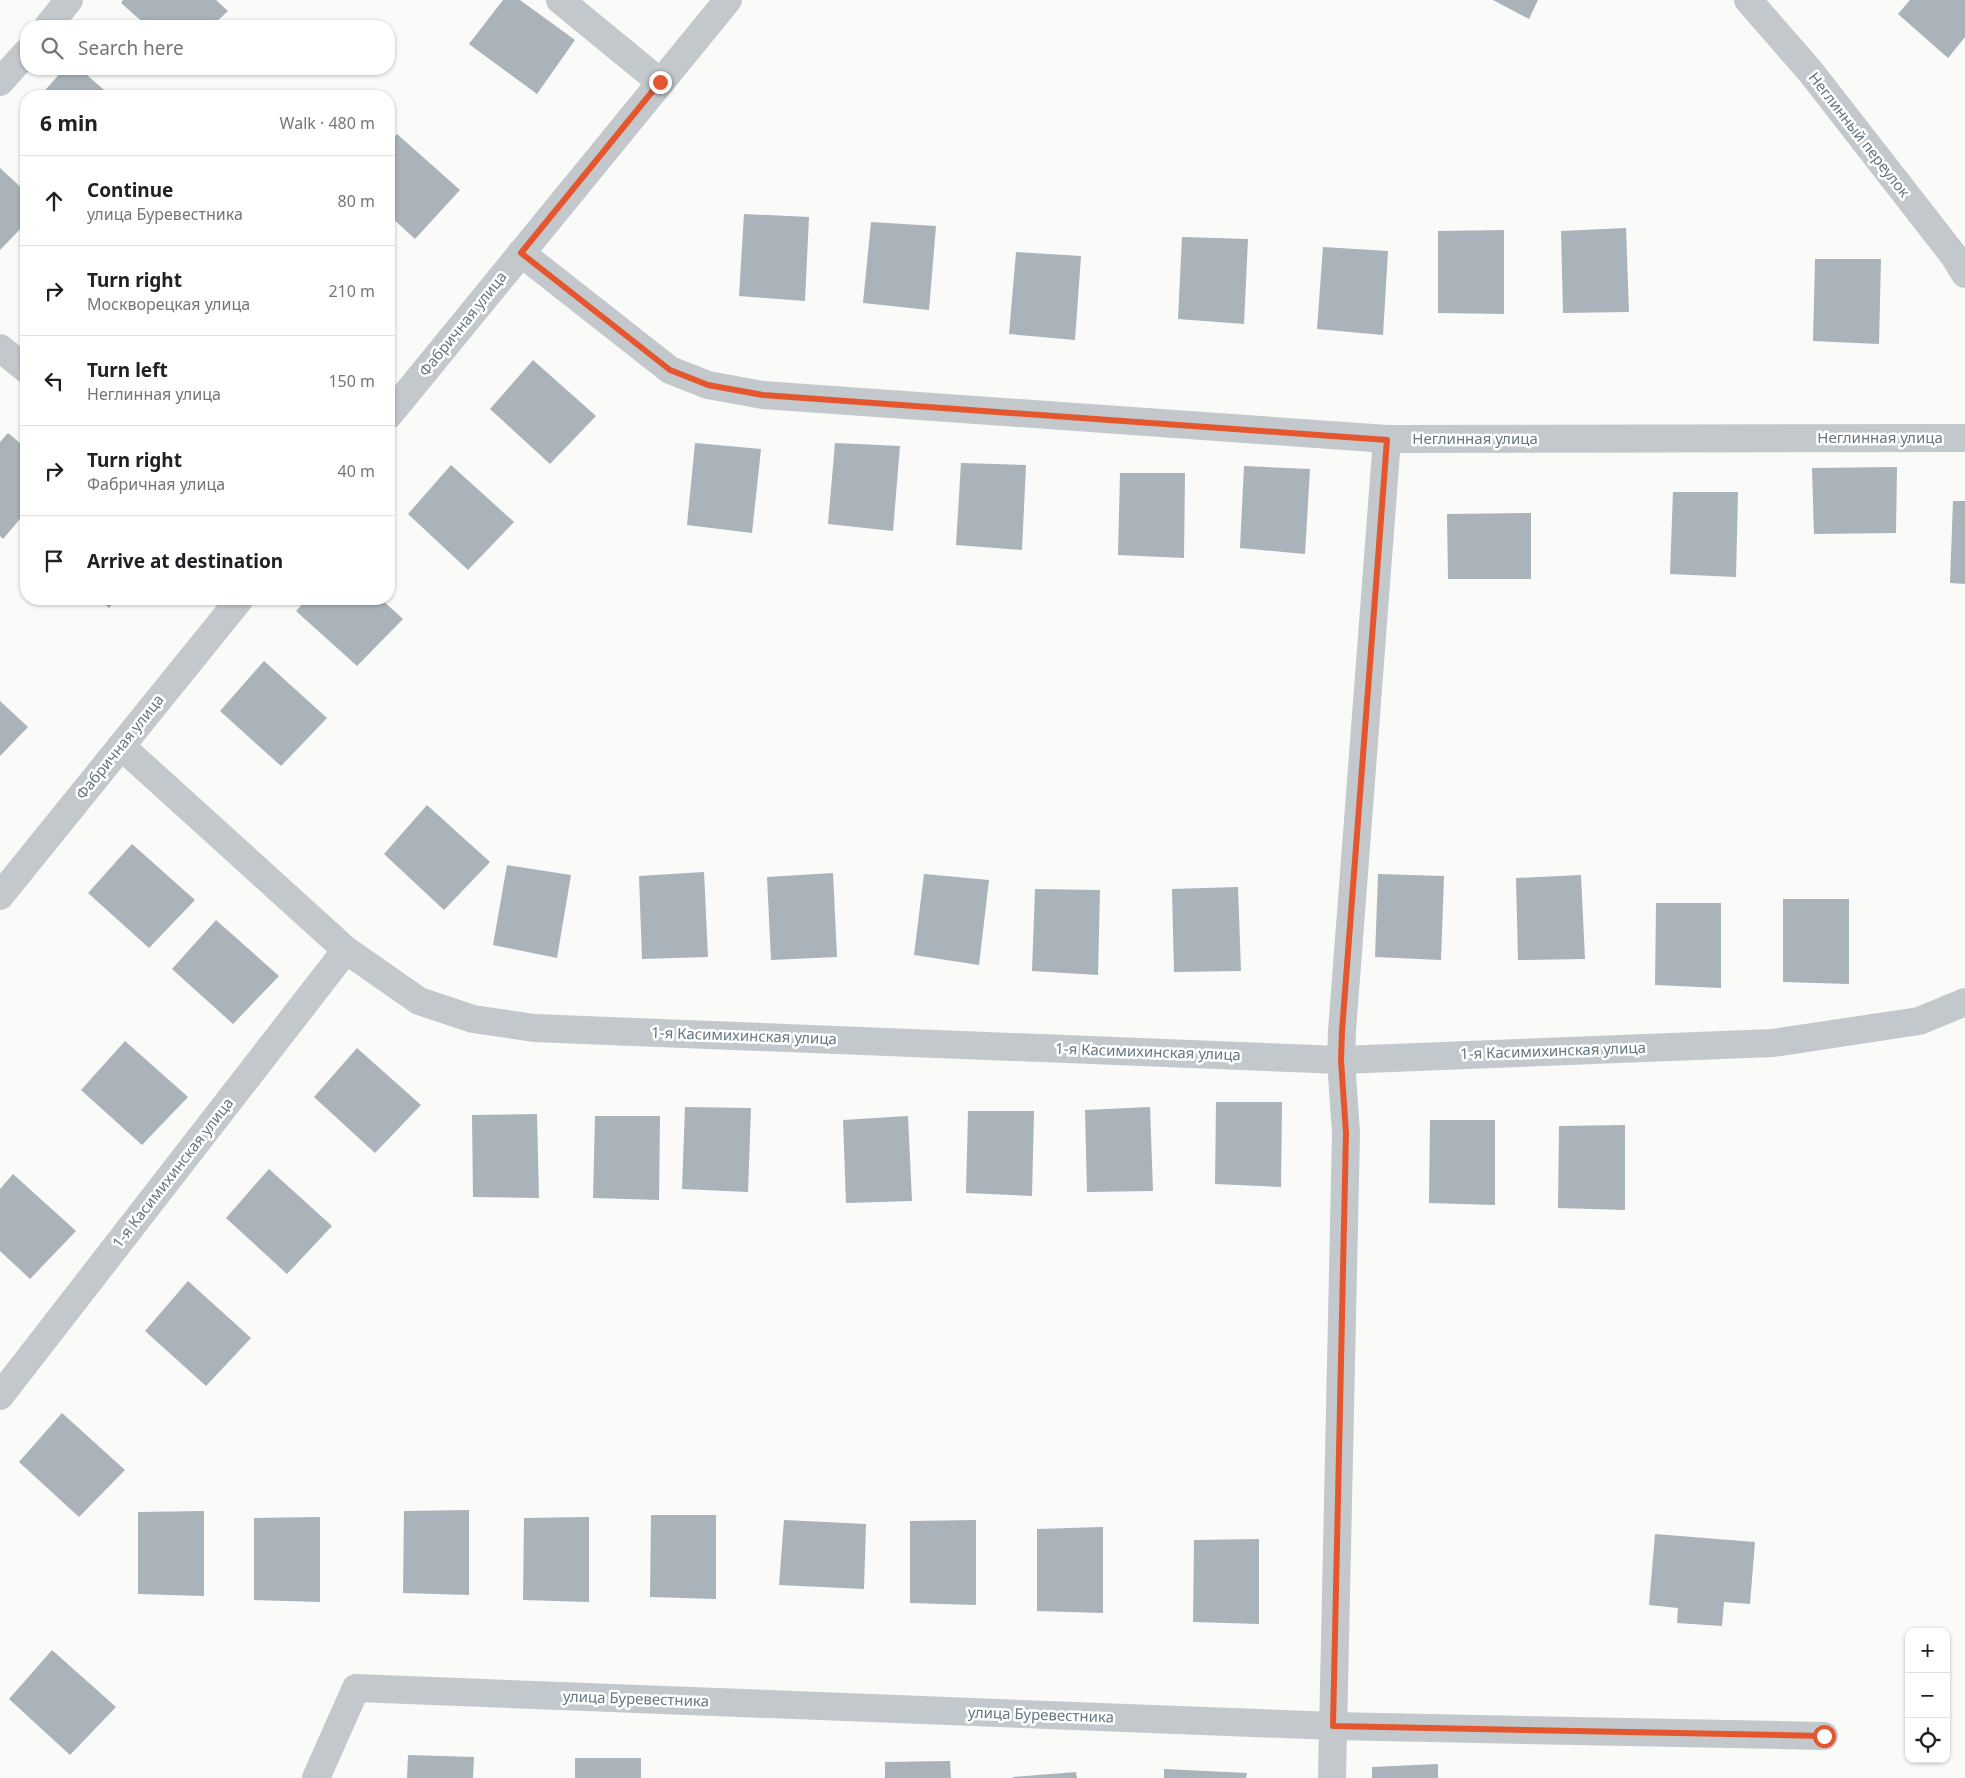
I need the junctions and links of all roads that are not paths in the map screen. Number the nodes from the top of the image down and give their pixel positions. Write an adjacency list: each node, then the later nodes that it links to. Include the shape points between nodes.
1 (69, 0): 5 (street)
2 (560, 0): 8 (street)
3 (728, 0): 8 (street, Фабричная улица)
4 (1748, 0): 10 (street, Неглинный переулок, via 1810,71)
5 (53, 20)
6 (20, 60): 7 (street)
7 (0, 82)
8 (660, 82): 9 (street, Фабричная улица)
9 (521, 253): 13 (street, Фабричная улица); 15 (street, Неглинная улица, via 670,370 708,385 763,395)
10 (1965, 274)
11 (0, 348): 12 (street)
12 (20, 364)
13 (395, 409)
14 (1965, 438): 15 (street, Неглинная улица)
15 (1387, 440): 21 (street)
16 (235, 605): 17 (street, Фабричная улица)
17 (121, 746): 18 (street, Фабричная улица); 19 (street, 1-я Касимихинская улица)
18 (0, 896)
19 (346, 950): 21 (street, 1-я Касимихинская улица, via 419,1002 473,1019 534,1028); 22 (street, 1-я Касимихинская улица)
20 (1965, 1002): 21 (street, 1-я Касимихинская улица, via 1919,1021 1774,1043)
21 (1341, 1060): 23 (street, via 1346,1133)
22 (0, 1396)
23 (1333, 1726): 24 (street, улица Буревестника); 25 (street, улица Буревестника, via 356,1688); 26 (street)
24 (1824, 1736)
25 (316, 1778)
26 (1332, 1778)

